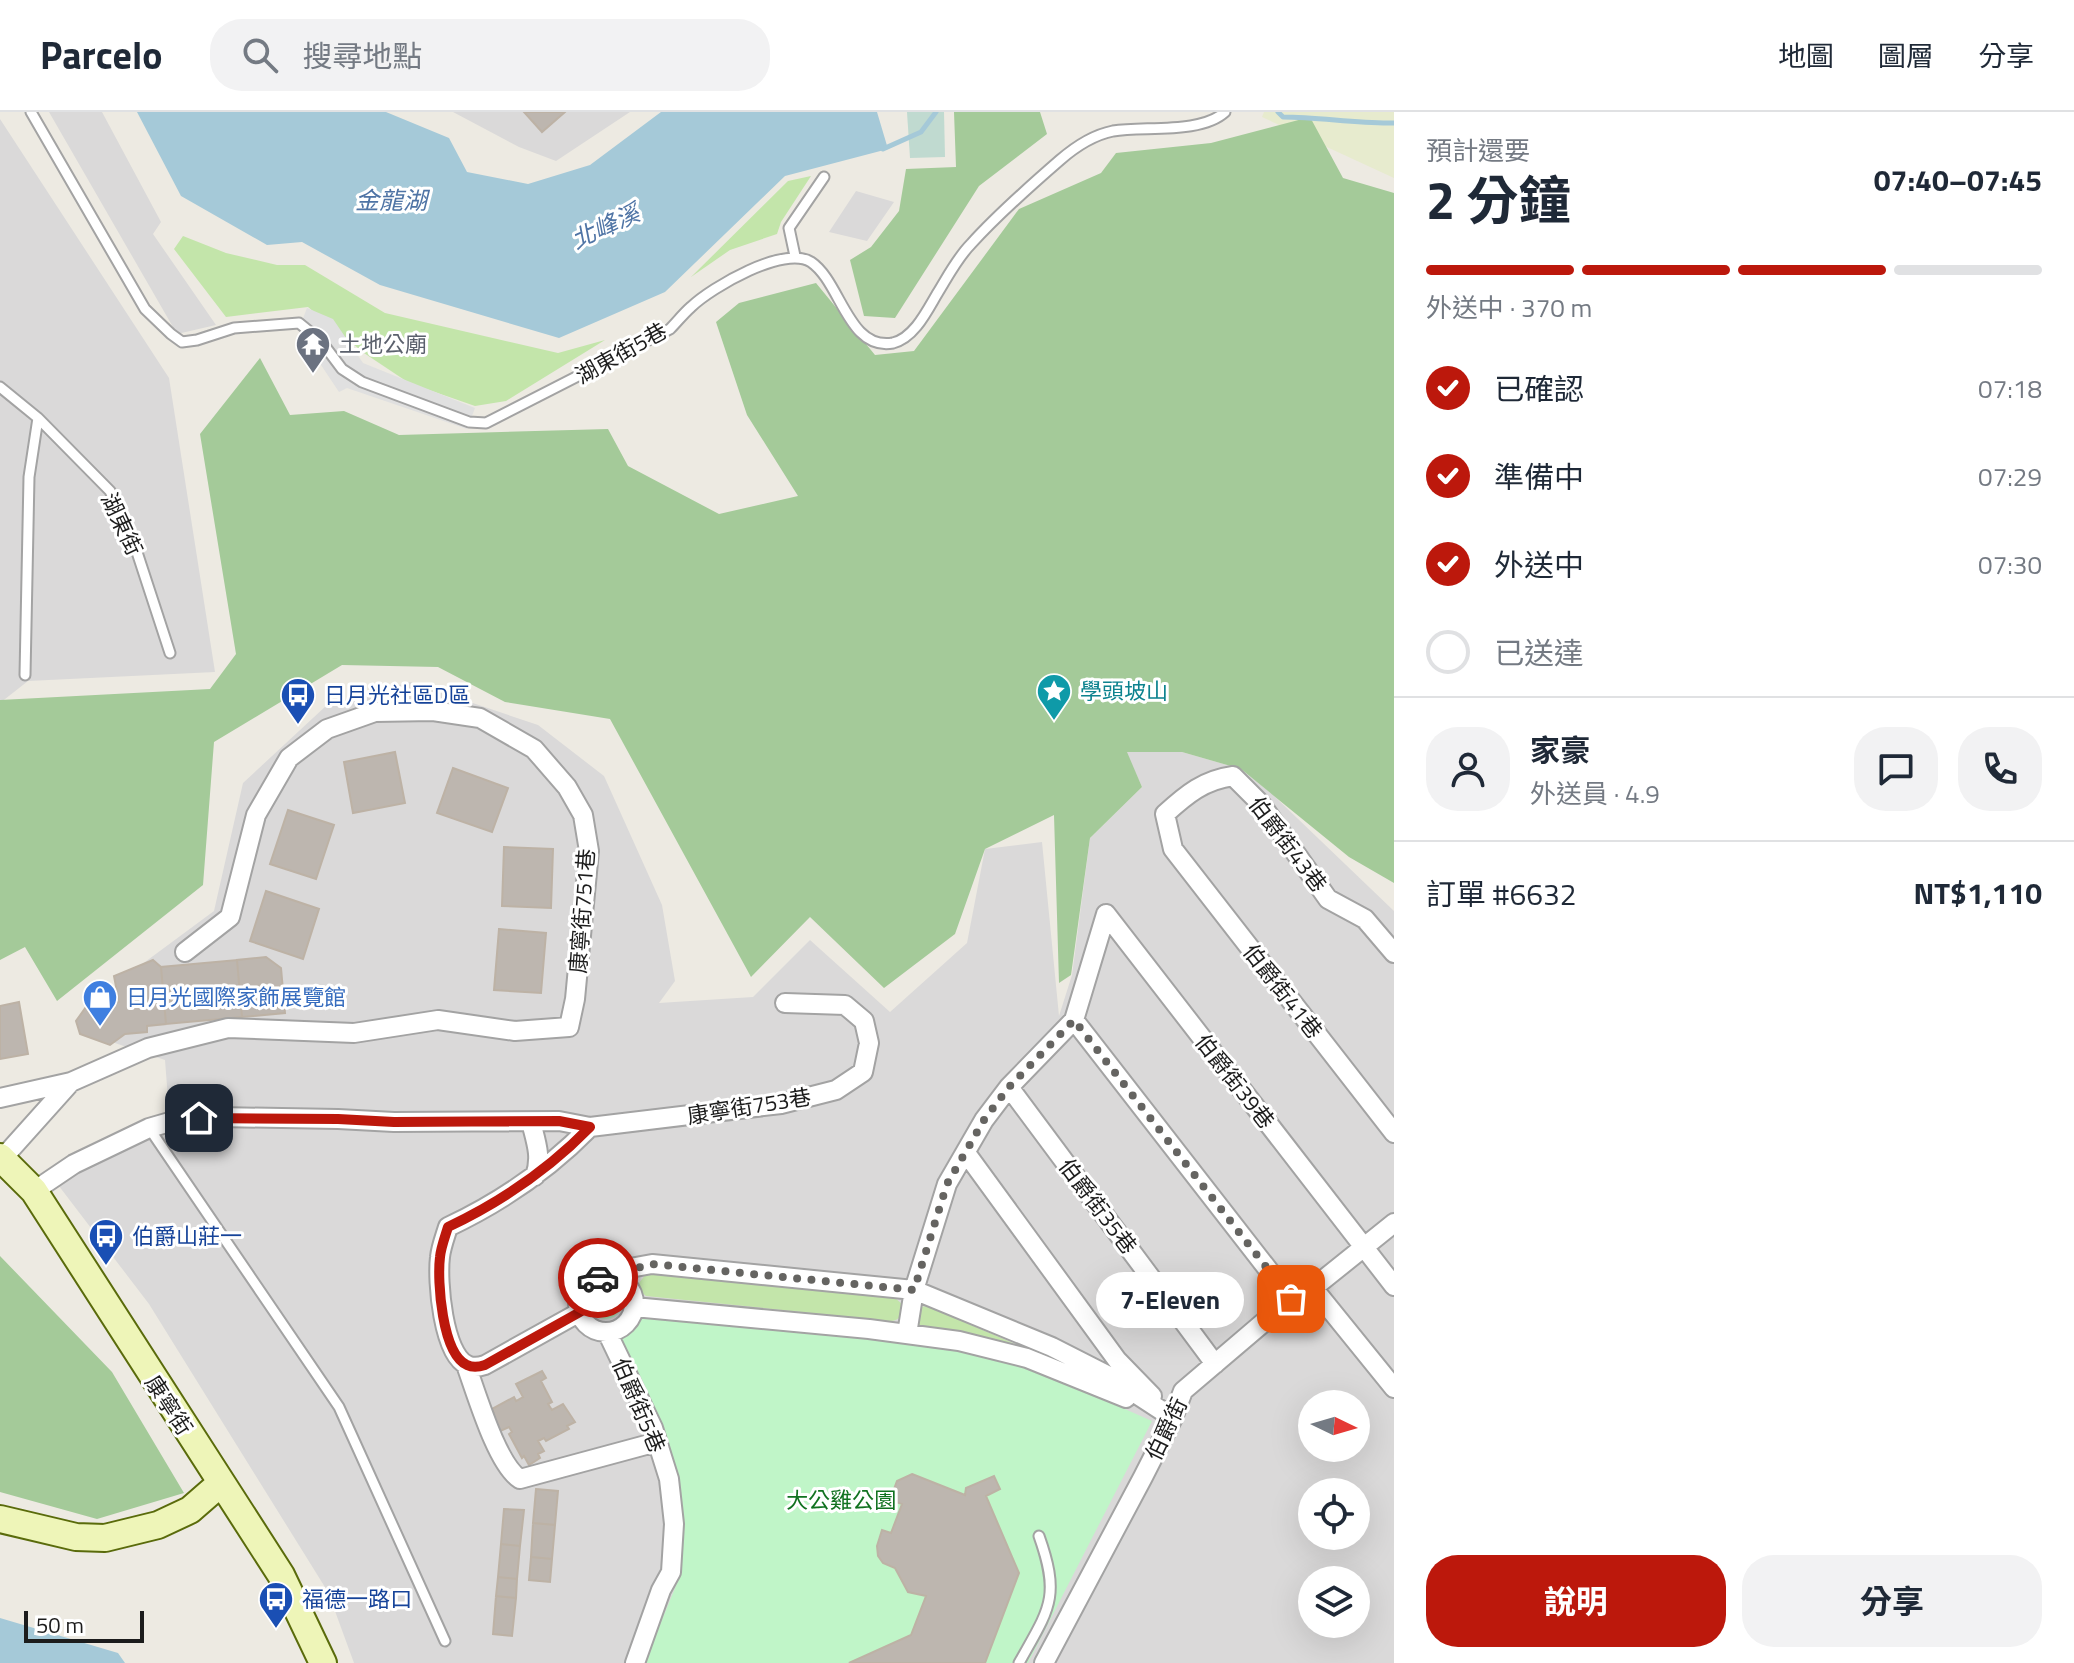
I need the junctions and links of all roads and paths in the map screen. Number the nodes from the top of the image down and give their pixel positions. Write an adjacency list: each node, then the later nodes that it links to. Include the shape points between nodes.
1 (31, 112): 4 (lane, 湖東街5巷, via 145,309 182,342 234,328 299,323 342,369 362,382 469,422 498,419 670,329 692,305 736,277)
2 (1225, 112): 4 (lane, via 1204,124 1111,132 1061,159 969,245 922,320 903,339 891,343 863,336 827,280 812,263)
3 (824, 177): 4 (lane, via 789,228)
4 (795, 256)
5 (0, 387): 6 (lane, 湖東街)
6 (38, 418): 7 (lane, 湖東街, via 110,491 134,543); 8 (lane, via 29,477)
7 (170, 653)
8 (25, 675)
9 (1173, 849): 11 (street, 伯爵街43巷, via 1165,814 1214,778 1233,776 1261,804 1328,899 1365,919); 20 (street, 伯爵街41巷)
10 (185, 952): 14 (street, 康寧街751巷, via 230,917 256,815 289,758 327,729 375,712 433,711 480,718 534,749 583,815 589,851 569,1027 515,1031 438,1020 354,1033 228,1028 148,1048)
11 (1394, 953)
12 (785, 1003): 18 (street, 康寧街753巷, via 845,1005 864,1021 869,1043 863,1072 836,1090 781,1104)
13 (1074, 1020): 15 (street); 26 (street, 伯爵街39巷, via 1106,914); 31 (street)
14 (71, 1082): 16 (street, 康寧街751巷); 22 (street, 康寧街751巷)
15 (1009, 1087): 21 (street); 36 (street, 伯爵街35巷)
16 (0, 1098)
17 (531, 1122): 18 (street, via 567,1121); 19 (street, via 218,1117 180,1119); 23 (street, via 539,1151)
18 (590, 1127): 23 (street)
19 (149, 1128): 24 (street, via 74,1164); 44 (lane, via 339,1407)
20 (1394, 1133)
21 (966, 1153): 30 (street, via 947,1184); 39 (street, via 1117,1360)
22 (1, 1158): 24 (street, 康寧街)
23 (535, 1176): 37 (street, via 448,1227 440,1254 443,1315 456,1354)
24 (34, 1191): 41 (street, 康寧街)
25 (1394, 1223): 26 (street, 伯爵街)
26 (1364, 1248): 28 (street, 伯爵街39巷); 29 (street, 伯爵街)
27 (607, 1276): 30 (street, via 652,1264); 32 (street, via 630,1289); 33 (street, via 583,1289)
28 (1394, 1286)
29 (1313, 1288): 31 (street, 伯爵街); 38 (street)
30 (914, 1290): 35 (street); 39 (street, via 1052,1347)
31 (1291, 1299): 36 (street, 伯爵街)
32 (634, 1307): 34 (street, via 626,1324); 35 (street)
33 (580, 1312): 34 (street, via 586,1324); 37 (street, via 485,1365)
34 (607, 1332): 40 (street, 伯爵街5巷)
35 (907, 1334): 39 (street, via 1027,1358)
36 (1215, 1364): 39 (street, 伯爵街, via 1183,1391)
37 (466, 1365): 40 (street, via 490,1429 511,1473 520,1479)
38 (1394, 1388)
39 (1173, 1418): 48 (street, 伯爵街)
40 (657, 1442): 46 (street, 伯爵街5巷, via 669,1479 674,1524 671,1572)
41 (221, 1483): 42 (street, via 190,1510 158,1525 105,1538 76,1537); 45 (street, 康寧街, via 281,1575)
42 (0, 1519)
43 (1039, 1536): 47 (lane, via 1051,1569 1052,1596)
44 (445, 1641)
45 (323, 1663)
46 (635, 1663)
47 (1019, 1663)
48 (1044, 1663)

